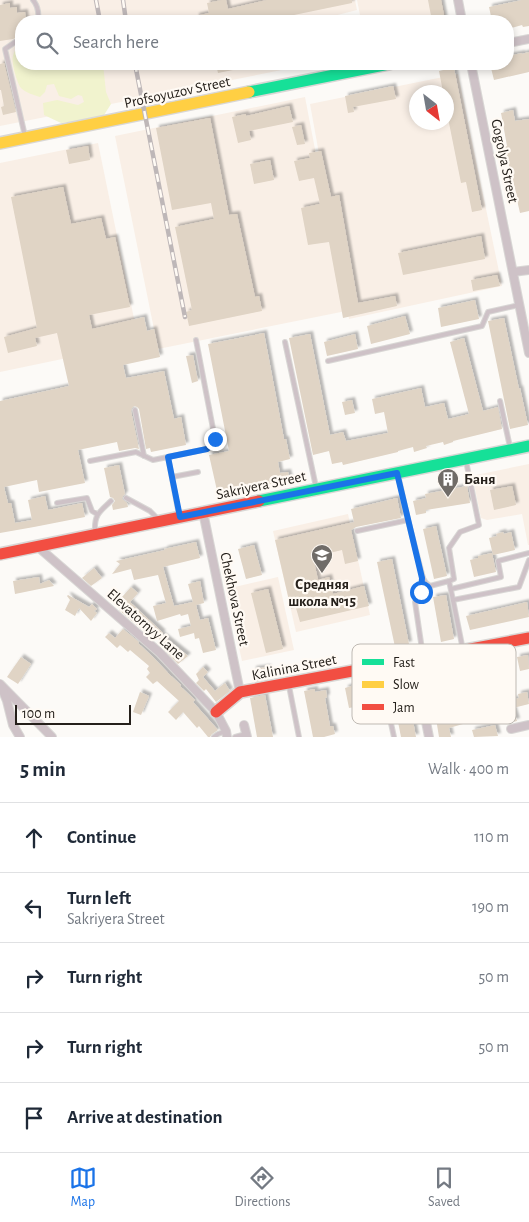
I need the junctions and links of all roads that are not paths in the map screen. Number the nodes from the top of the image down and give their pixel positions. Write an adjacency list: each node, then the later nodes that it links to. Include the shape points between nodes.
1 (33, 0): 3 (lane)
2 (458, 0): 4 (street)
3 (38, 15)
4 (461, 15)
5 (529, 39): 7 (street)
6 (15, 42): 10 (lane, via 6,49)
7 (514, 42)
8 (359, 70): 10 (street, Profsoyuzov Street)
9 (472, 70): 13 (street, Gogolya Street)
10 (25, 138): 11 (street, Profsoyuzov Street)
11 (0, 143)
12 (529, 270): 13 (street)
13 (513, 272): 14 (street, Gogolya Street)
14 (519, 306): 17 (street, Gogolya Street); 18 (lane, via 488,312 482,326)
15 (196, 340): 24 (lane, via 215,439 207,449)
16 (285, 342): 30 (lane)
17 (529, 353)
18 (328, 361)
19 (500, 401): 22 (lane)
20 (135, 410): 23 (lane)
21 (529, 446): 22 (street, Sakriyera Street)
22 (511, 449): 25 (street, Sakriyera Street)
23 (144, 456): 24 (lane, via 153,460); 26 (lane, via 136,452)
24 (168, 457): 29 (lane)
25 (466, 459): 28 (street, Sakriyera Street); 46 (lane, via 479,525 460,532 448,548 454,580)
26 (90, 461)
27 (198, 472): 29 (lane)
28 (397, 473): 30 (street, Sakriyera Street); 37 (lane)
29 (172, 477): 36 (lane)
30 (316, 489): 34 (street, Sakriyera Street)
31 (126, 498): 38 (lane)
32 (111, 501): 35 (lane)
33 (57, 503): 35 (lane, via 87,498 92,511)
34 (203, 512): 36 (street, Sakriyera Street); 57 (street, Chekhova Street)
35 (97, 514): 40 (lane)
36 (180, 517): 38 (street, Sakriyera Street)
37 (408, 520): 39 (lane); 45 (lane)
38 (160, 521): 40 (street, Sakriyera Street)
39 (357, 531)
40 (95, 534): 41 (street, Sakriyera Street)
41 (37, 546): 43 (street, Sakriyera Street); 58 (street, Elevatornyy Lane, via 160,653)
42 (529, 553): 47 (lane, via 498,561 501,577)
43 (0, 554)
44 (529, 560): 48 (lane, via 519,587)
45 (422, 578): 46 (lane, via 430,586); 51 (lane, via 421,592 415,602)
46 (449, 581): 47 (lane)
47 (451, 589): 48 (lane)
48 (453, 600): 52 (lane)
49 (529, 638): 50 (street, Kalinina Street)
50 (502, 643): 53 (street, Kalinina Street)
51 (422, 644)
52 (462, 644)
53 (497, 644)
54 (352, 671): 56 (street, Kalinina Street)
55 (0, 684): 66 (street); 67 (street)
56 (289, 684): 57 (street, Kalinina Street); 70 (lane)
57 (240, 692): 58 (street)
58 (216, 712): 64 (street, Elevatornyy Lane)
59 (391, 724): 71 (lane)
60 (426, 724): 72 (street)
61 (529, 724): 63 (street)
62 (244, 725): 65 (street)
63 (511, 729)
64 (227, 734): 68 (lane)
65 (246, 736): 69 (lane)
66 (20, 737)
67 (52, 737)
68 (214, 737)
69 (235, 737)
70 (299, 737)
71 (394, 737)
72 (429, 737)

